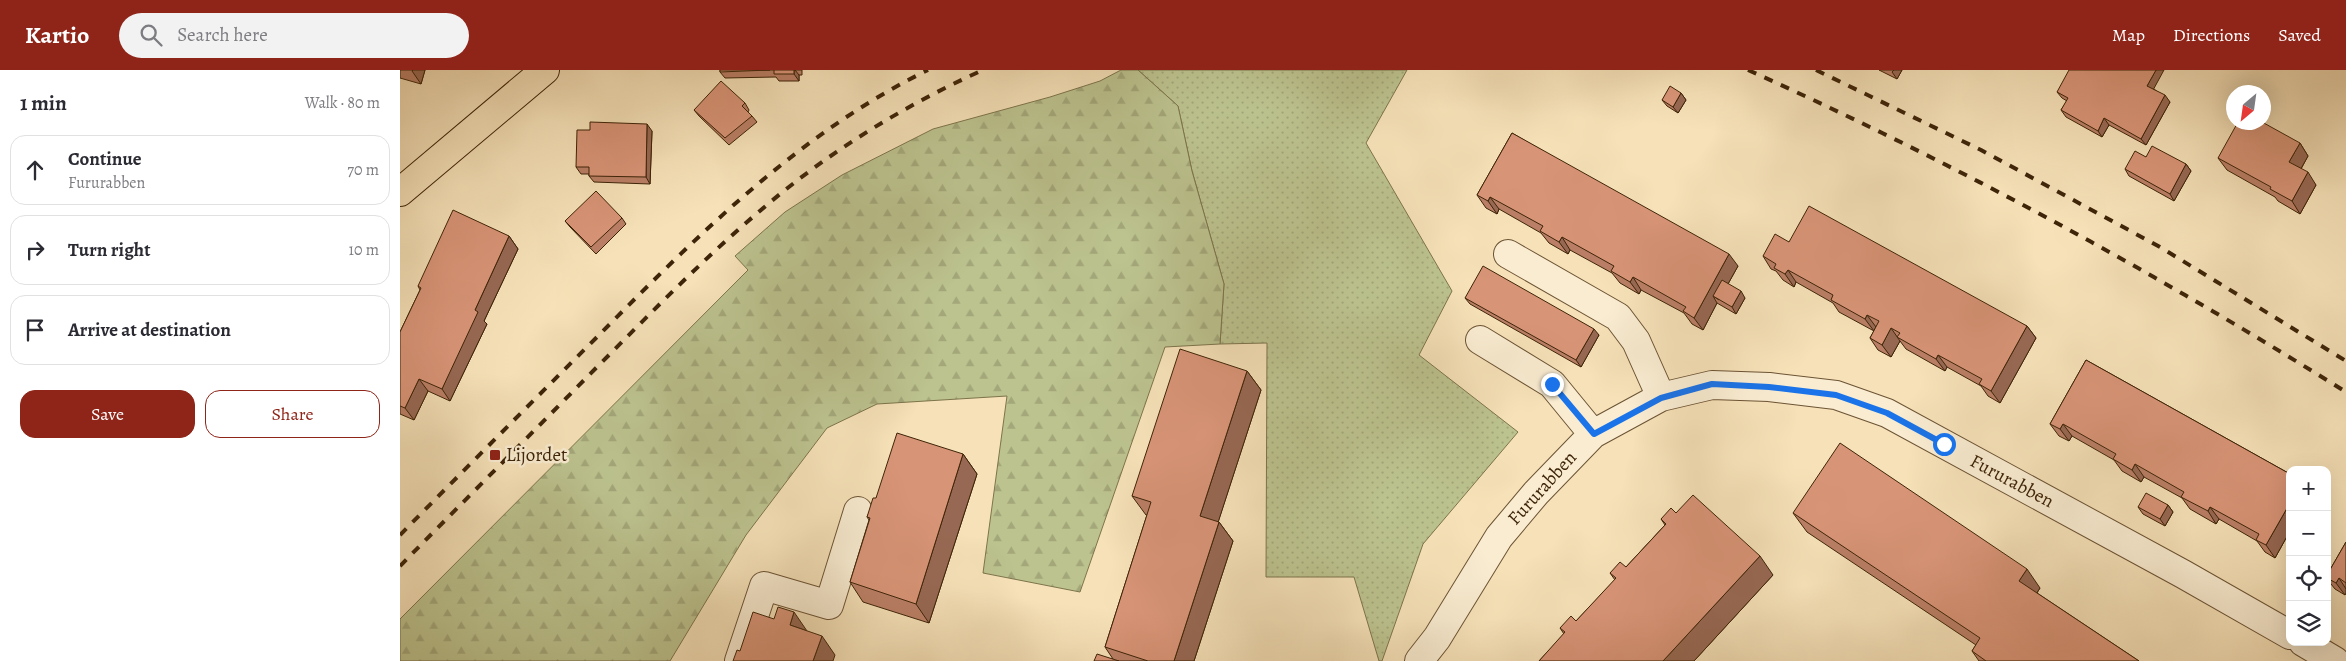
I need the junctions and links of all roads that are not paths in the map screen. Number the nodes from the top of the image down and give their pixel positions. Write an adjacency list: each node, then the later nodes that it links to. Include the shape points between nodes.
1 (545, 70): 2 (main road)
2 (400, 192)
3 (1508, 254): 5 (street, via 1618,317 1636,341)
4 (1480, 340): 6 (street, via 1552,384)
5 (1661, 398): 6 (street, Fururabben); 8 (street, Fururabben, via 1712,384 1769,387 1836,395 1887,413)
6 (1594, 434): 11 (street, Fururabben, via 1499,536 1437,638)
7 (858, 511): 10 (street, via 829,604 764,586)
8 (2286, 633)
9 (2310, 646): 12 (street)
10 (739, 661)
11 (1419, 661)
12 (2336, 661)

